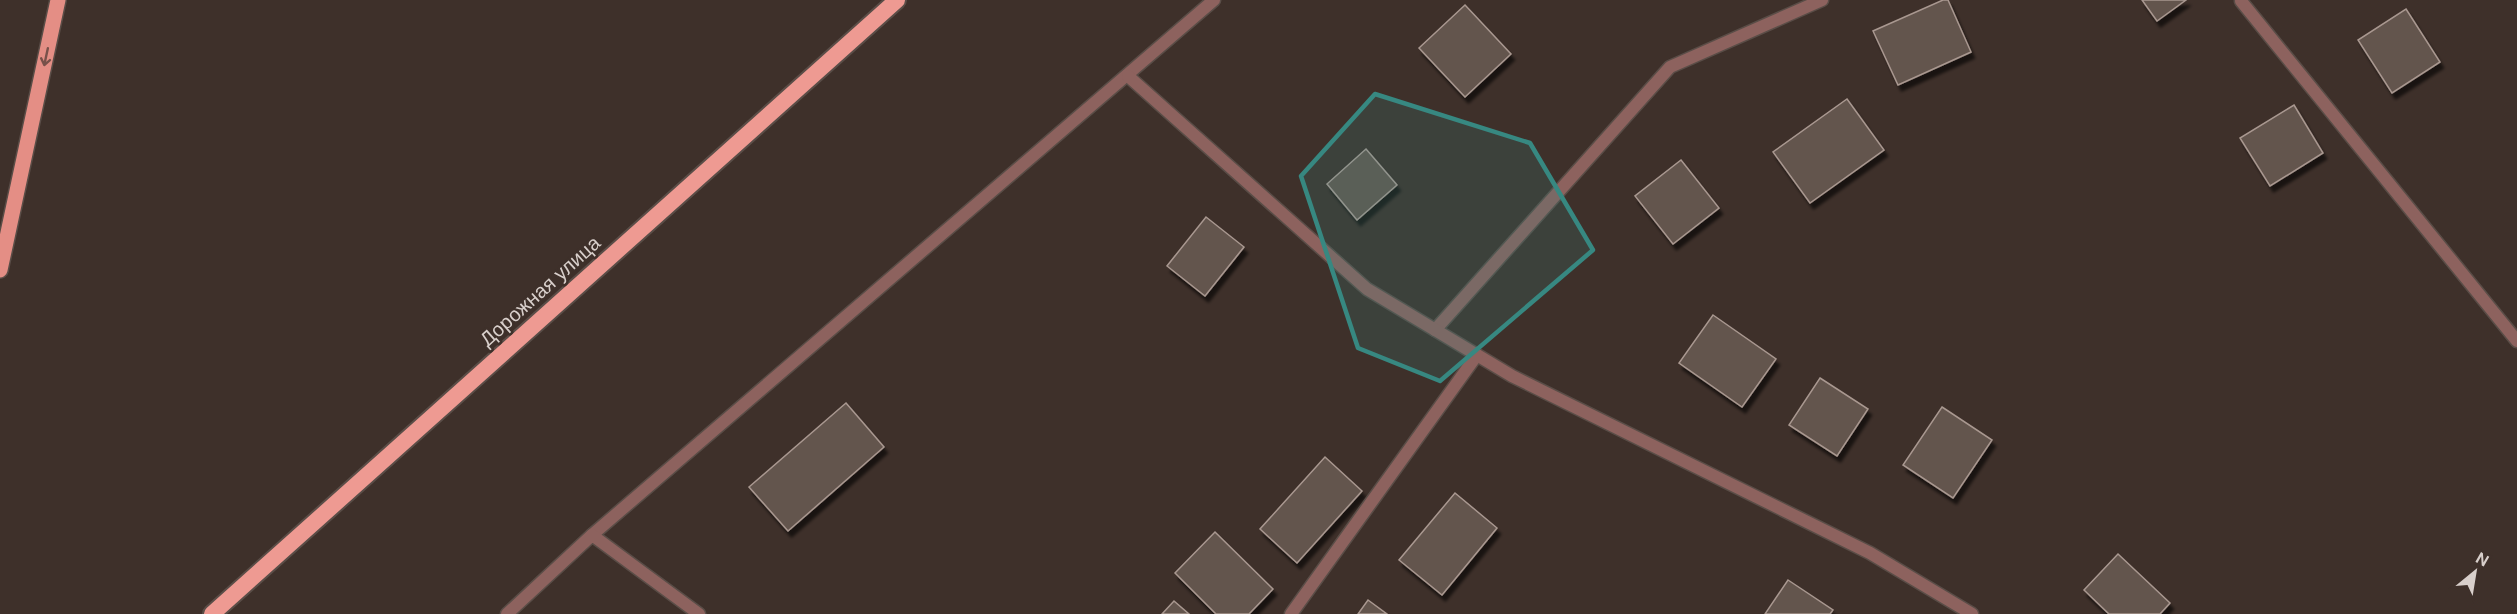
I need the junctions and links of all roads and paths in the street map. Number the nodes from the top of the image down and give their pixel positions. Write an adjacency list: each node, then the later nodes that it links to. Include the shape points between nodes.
1 (58, 0): 7 (main road, one-way to 7)
2 (897, 0): 12 (highway, Дорожная улица)
3 (1214, 0): 6 (street)
4 (1822, 0): 8 (street, via 1670,67)
5 (2241, 0): 9 (street)
6 (1128, 76): 8 (street, via 1366,289); 11 (street)
7 (0, 270)
8 (1435, 330): 10 (street)
9 (2517, 341)
10 (1477, 355): 15 (street); 16 (street, via 1512,376 1870,553)
11 (592, 535): 13 (street); 14 (street)
12 (212, 614)
13 (507, 614)
14 (699, 614)
15 (1291, 614)
16 (1972, 614)

